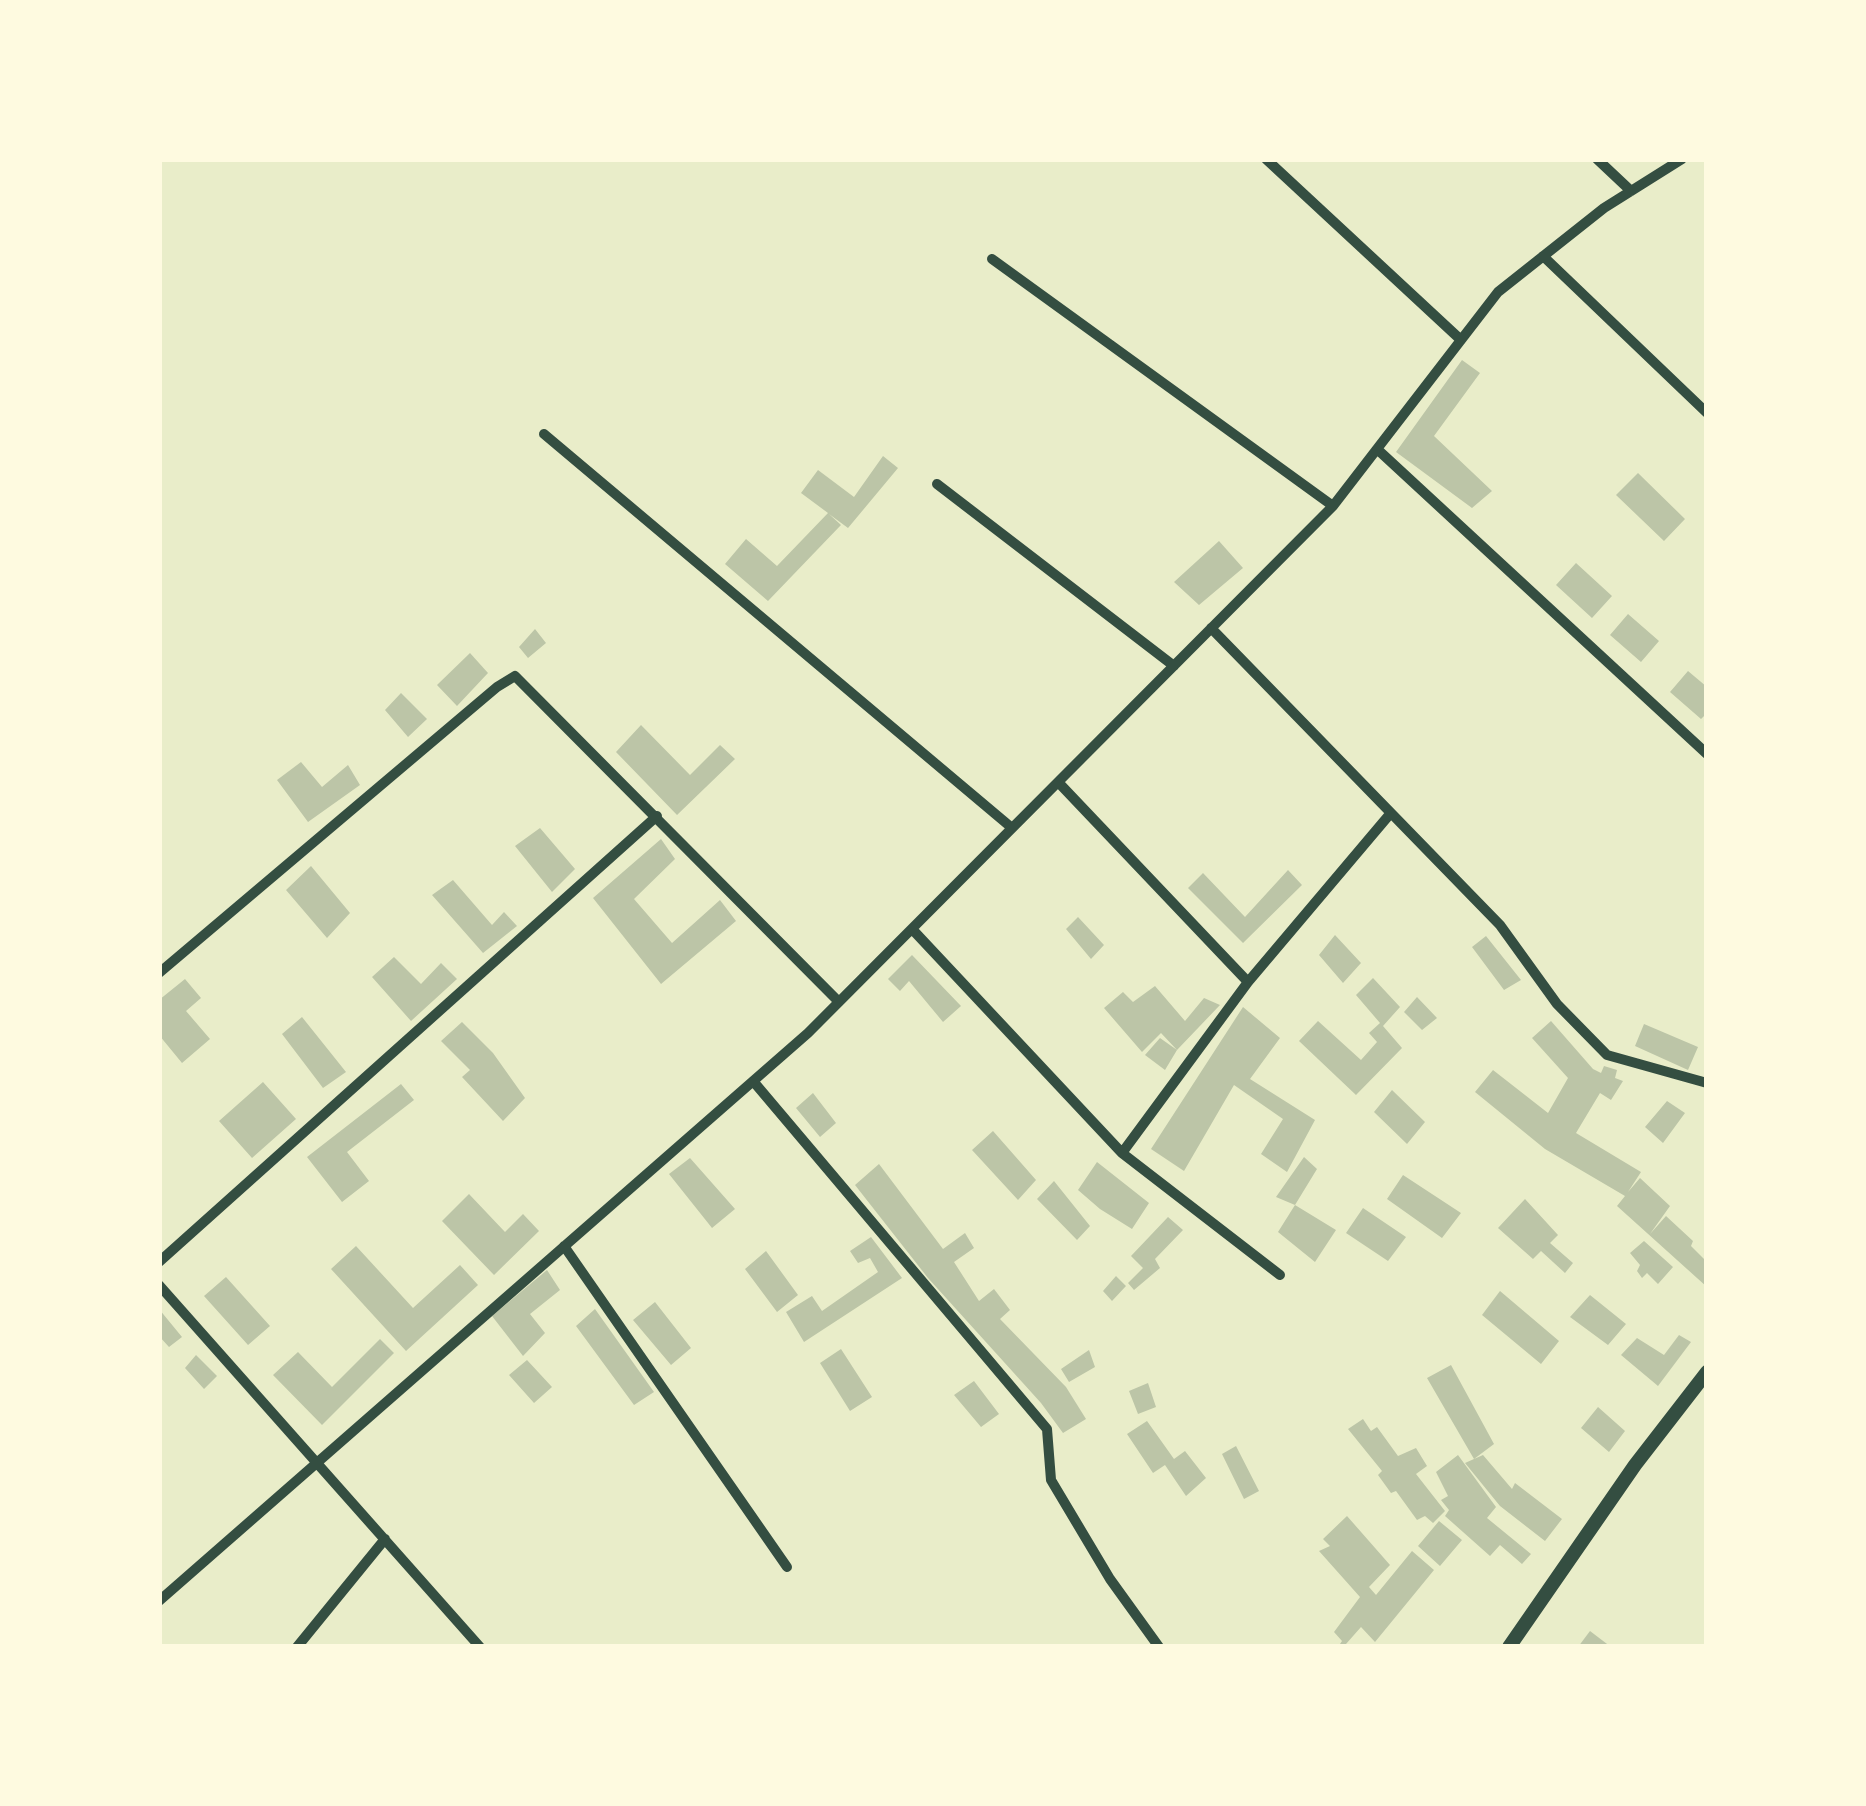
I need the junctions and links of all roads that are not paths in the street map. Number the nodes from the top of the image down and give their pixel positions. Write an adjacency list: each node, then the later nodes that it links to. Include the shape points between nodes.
1 (1266, 159): 7 (street)
2 (1597, 159): 4 (street)
3 (1682, 159): 4 (street)
4 (1631, 191): 5 (street)
5 (1543, 256): 7 (street, via 1498,292); 8 (street)
6 (992, 259): 12 (street)
7 (1461, 340): 10 (street)
8 (1707, 412)
9 (544, 434): 19 (street)
10 (1377, 449): 12 (street); 15 (street)
11 (937, 484): 14 (street)
12 (1333, 506): 13 (street)
13 (1211, 628): 14 (street); 17 (street)
14 (1174, 666): 16 (street)
15 (1707, 754)
16 (1058, 782): 19 (street); 22 (street)
17 (1390, 814): 22 (street); 25 (street, via 1500,925 1557,1004 1607,1055)
18 (657, 816): 21 (street, via 515,676); 23 (street); 28 (street)
19 (1012, 828): 20 (street)
20 (912, 929): 23 (street); 26 (street)
21 (159, 974)
22 (1248, 982): 26 (street)
23 (839, 1002): 24 (street)
24 (753, 1081): 27 (street); 38 (street, via 1047,1430 1052,1480)
25 (1707, 1083)
26 (1123, 1153): 29 (street)
27 (564, 1246): 32 (street); 34 (street)
28 (159, 1262)
29 (1280, 1275)
30 (159, 1285): 32 (street)
31 (1707, 1372): 39 (street)
32 (316, 1462): 33 (street); 35 (street)
33 (385, 1539): 36 (street); 37 (street)
34 (788, 1567)
35 (159, 1600)
36 (297, 1647)
37 (480, 1647)
38 (1159, 1647)
39 (1509, 1647)

